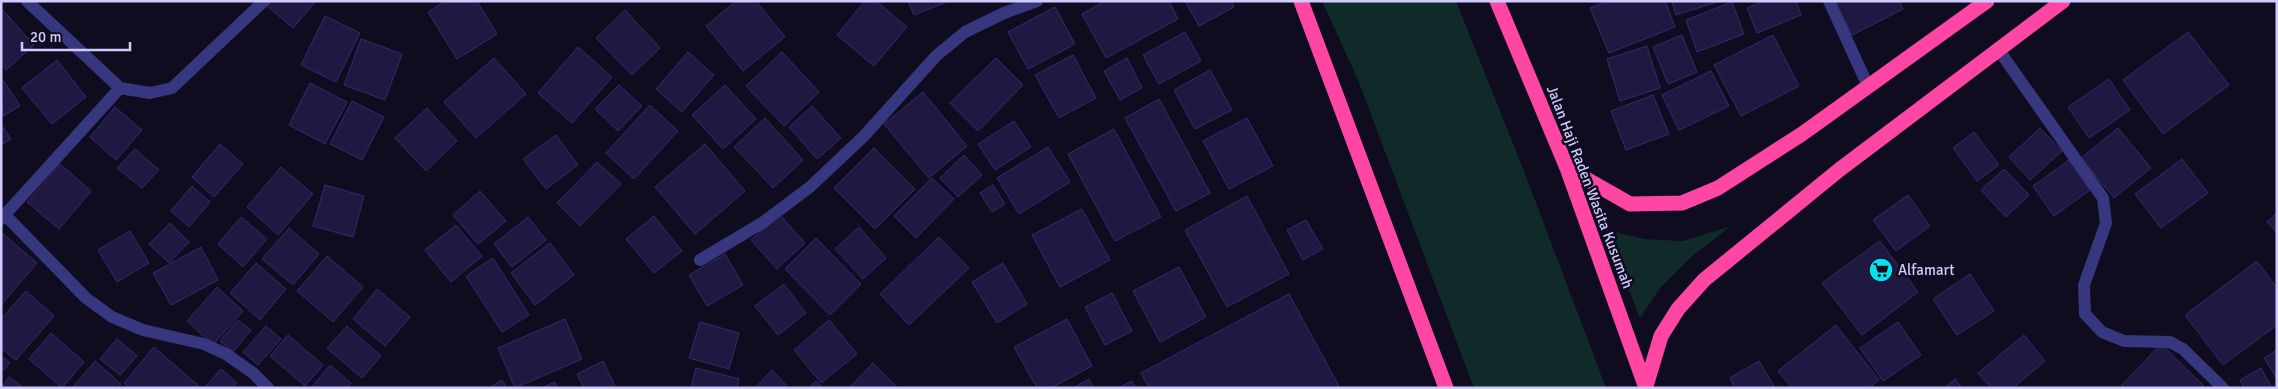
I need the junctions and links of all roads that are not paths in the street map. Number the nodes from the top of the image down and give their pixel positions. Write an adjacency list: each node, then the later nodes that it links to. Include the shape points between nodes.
1 (27, 1): 11 (street)
2 (264, 1): 11 (street, via 172,88 150,93)
3 (1037, 1): 14 (street, via 964,32 936,56 864,136 810,187 762,223)
4 (1301, 1): 17 (highway)
5 (1497, 1): 12 (highway, Jalan Haji Raden Wasita Kusumah)
6 (1829, 1): 10 (street)
7 (1987, 1): 10 (highway)
8 (2063, 1): 9 (highway)
9 (1998, 49): 15 (highway, via 1838,170 1704,280 1678,309 1661,336); 18 (street, via 2103,198 2106,222 2084,285 2085,314 2102,332 2124,341 2170,342 2183,349)
10 (1868, 86): 12 (highway, via 1802,134 1727,182 1682,203 1630,204)
11 (120, 88): 13 (street)
12 (1567, 168): 15 (highway, Jalan Haji Raden Wasita Kusumah)
13 (3, 217): 16 (street, via 86,298 112,317 143,330 204,344 226,354)
14 (700, 260)
15 (1646, 387)
16 (268, 388)
17 (1446, 388)
18 (2223, 388)

